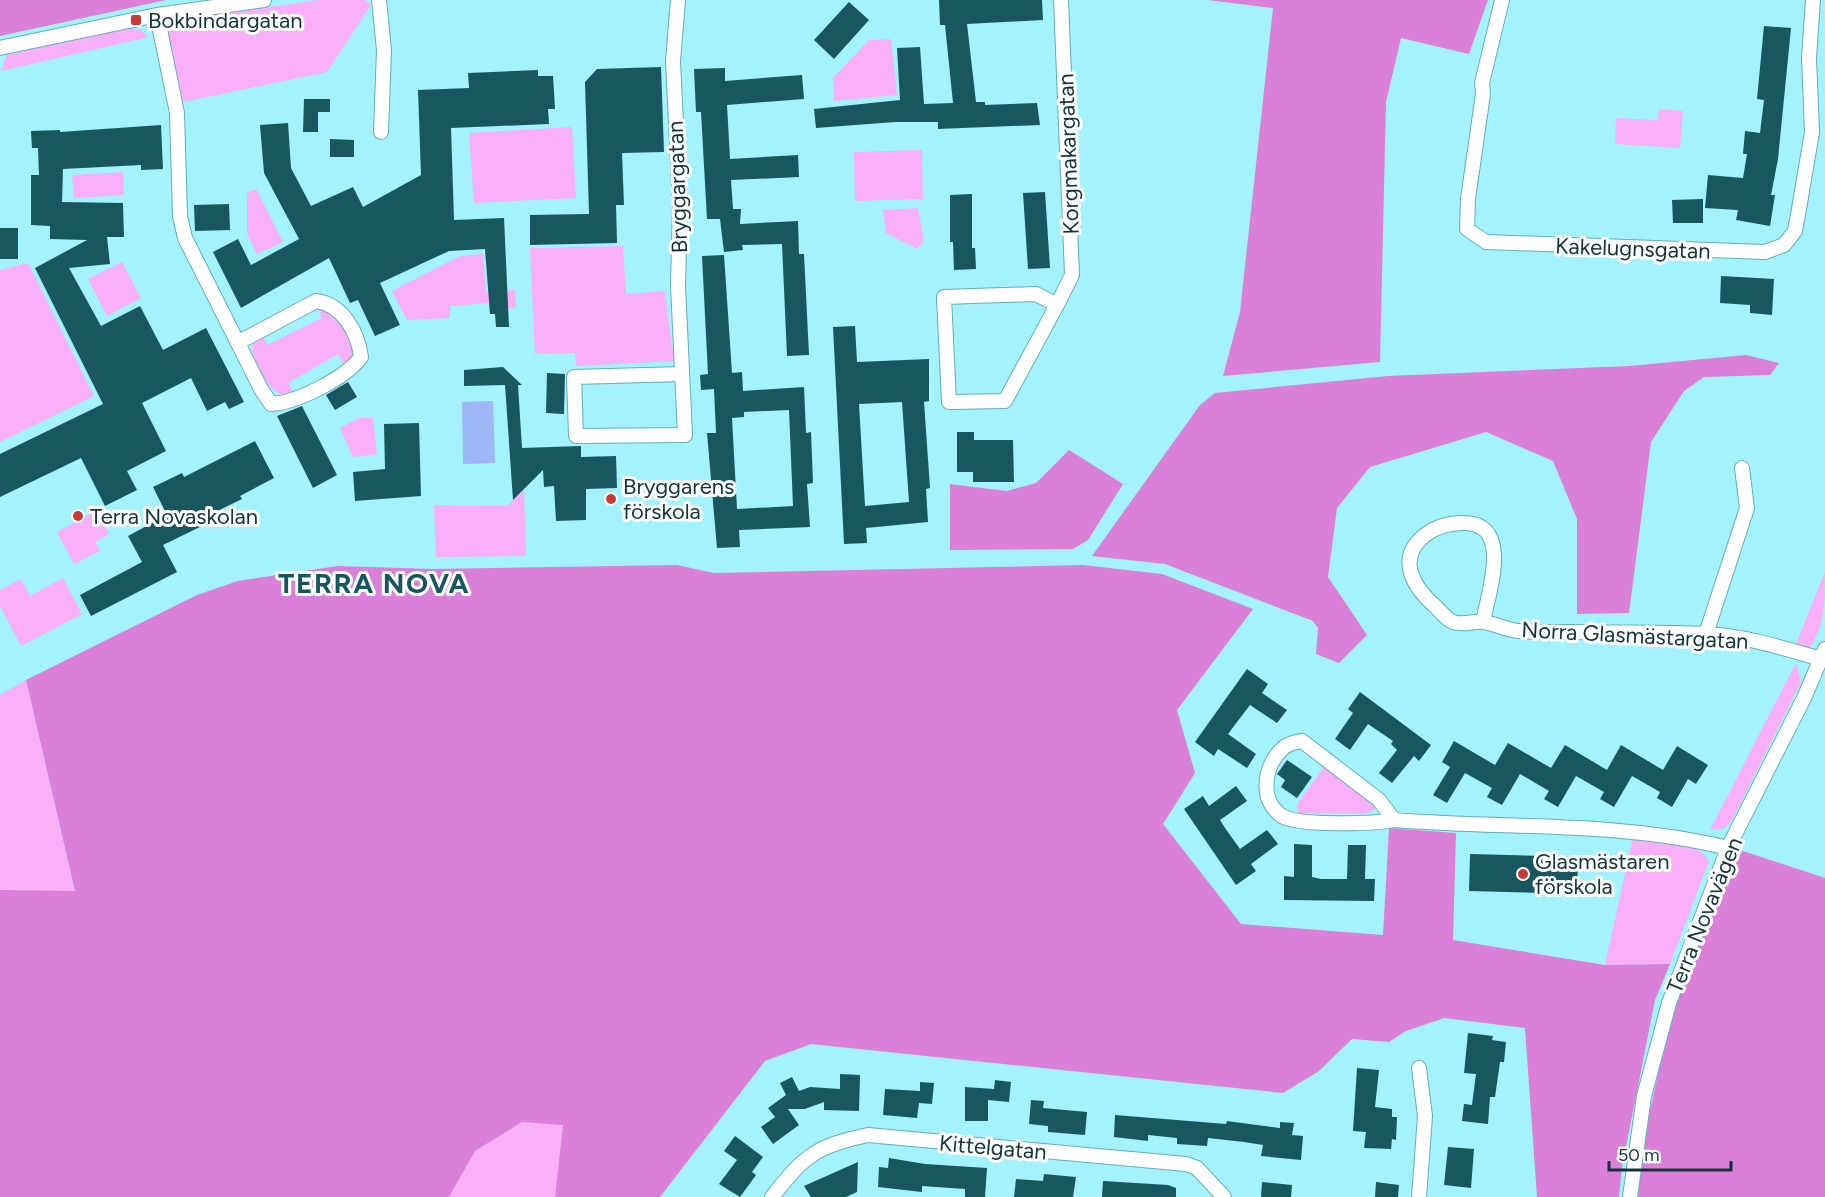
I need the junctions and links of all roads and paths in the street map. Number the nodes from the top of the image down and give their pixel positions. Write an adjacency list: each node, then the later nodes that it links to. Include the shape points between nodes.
1 (264, 0): 7 (street)
2 (379, 0): 9 (street, via 384,50)
3 (678, 0): 12 (street, Bryggargatan, via 673,61)
4 (1061, 0): 10 (street, Korgmakargatan, via 1072,275)
5 (1502, 0): 6 (street, Kakelugnsgatan, via 1482,83 1467,199 1467,229 1486,242 1765,252 1784,245 1795,231 1812,132 1809,58)
6 (1813, 0)
7 (158, 15): 8 (street); 11 (street, via 177,113 180,216 185,238)
8 (0, 48)
9 (381, 132)
10 (1057, 304): 10 (street, Korgmakargatan, via 1036,294 944,297 949,402 1005,401)
11 (239, 342): 11 (street, via 271,404 288,403 352,369 361,357 360,344 338,309 328,302 316,301)
12 (682, 374): 12 (street, Bryggargatan, via 574,377 576,436 685,435)
13 (1742, 468): 15 (street, via 1747,508)
14 (1483, 622): 14 (street, Norra Glasmästargatan, via 1451,622 1417,590 1410,560 1423,537 1433,530 1449,523 1467,522 1482,528 1491,539 1496,557); 15 (street, Norra Glasmästargatan, via 1521,632)
15 (1706, 634): 16 (street, Norra Glasmästargatan, via 1749,638)
16 (1823, 654): 18 (street, Terra Novavägen)
17 (1394, 820): 17 (street, via 1300,821 1282,816 1271,804 1267,772 1281,749 1302,741 1379,800); 18 (street, via 1464,826 1550,825 1686,838)
18 (1728, 848): 23 (street, Terra Novavägen, via 1669,1003 1644,1096)
19 (1419, 1068): 22 (street, via 1425,1116)
20 (772, 1197): 21 (street, Kittelgatan, via 797,1164 815,1151 868,1135 1186,1164 1197,1168)
21 (1224, 1197)
22 (1419, 1197)
23 (1630, 1197)

